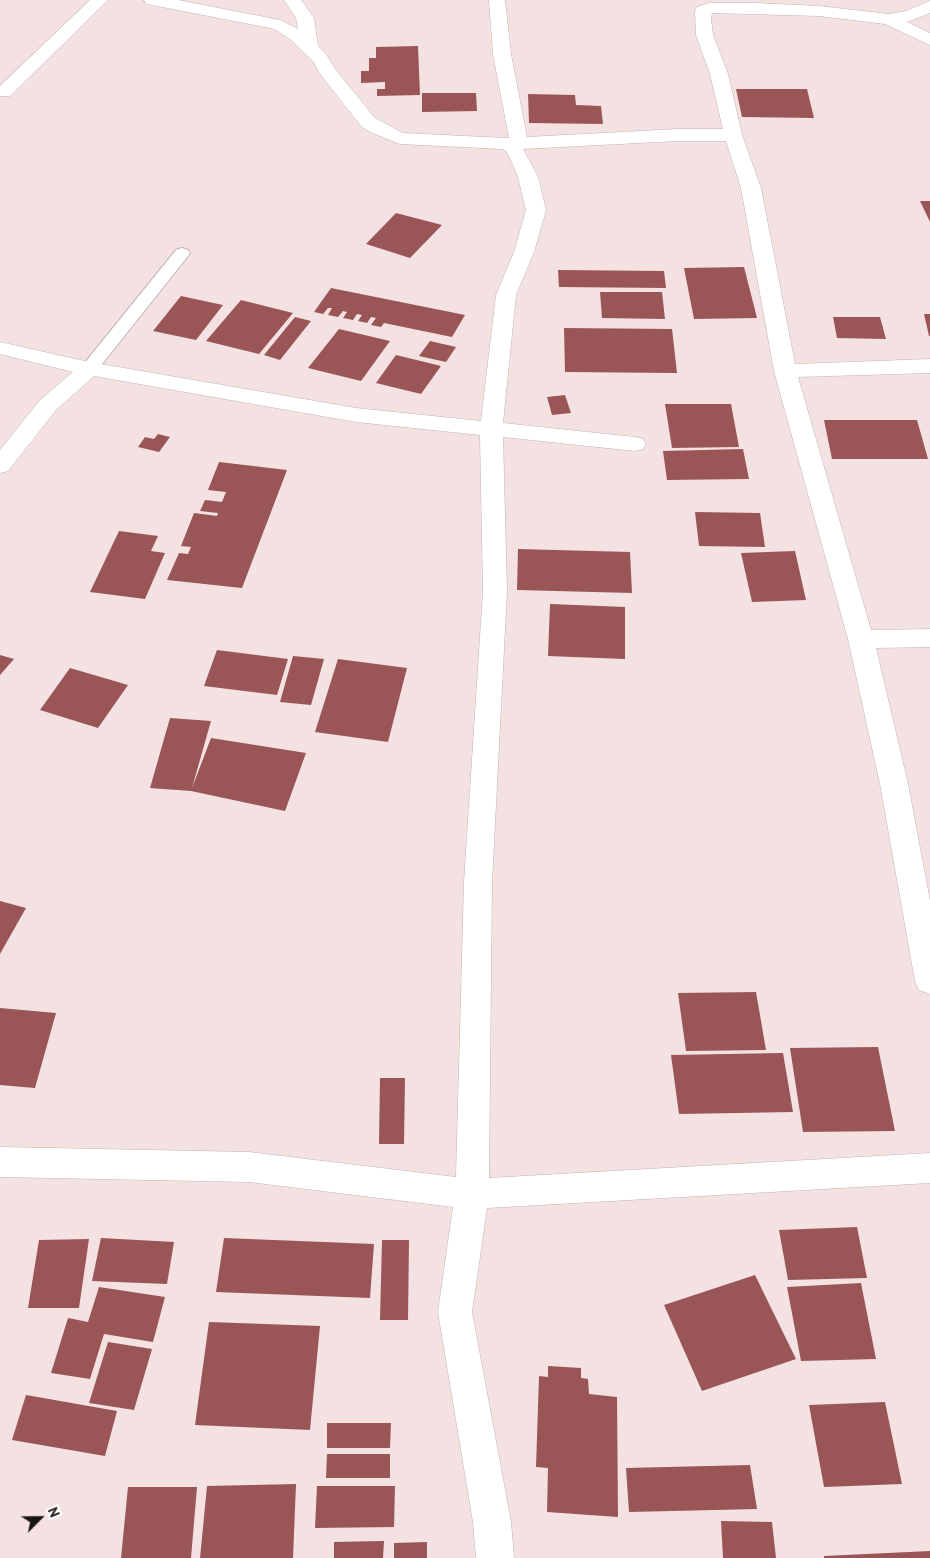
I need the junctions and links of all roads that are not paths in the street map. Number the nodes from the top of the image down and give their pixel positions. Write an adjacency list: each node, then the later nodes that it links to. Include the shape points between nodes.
1 (100, 0): 10 (street)
2 (152, 0): 9 (street, via 280,25)
3 (292, 0): 9 (street, via 304,18)
4 (498, 0): 12 (street)
5 (717, 4): 7 (street); 11 (street, via 703,11 700,22 719,73)
6 (930, 6): 7 (street, via 910,16)
7 (889, 19): 8 (street)
8 (930, 40)
9 (309, 46): 12 (street, via 368,122 384,132 400,138)
10 (4, 92)
11 (734, 135): 12 (street); 17 (street, via 752,188)
12 (512, 144): 18 (street, via 528,177 536,210 524,252 506,295)
13 (182, 253): 16 (lane)
14 (0, 348): 16 (street)
15 (930, 366): 17 (street)
16 (89, 370): 18 (street, via 356,415); 20 (street, via 48,404)
17 (785, 371): 22 (street)
18 (491, 429): 19 (street); 26 (street, via 495,591 478,882)
19 (635, 444)
20 (0, 466)
21 (930, 638): 22 (street)
22 (861, 639): 23 (street, via 894,784)
23 (930, 981)
24 (0, 1162): 26 (street, via 249,1167)
25 (930, 1168): 26 (street)
26 (472, 1194): 27 (street, via 455,1312 492,1522)
27 (495, 1558)

